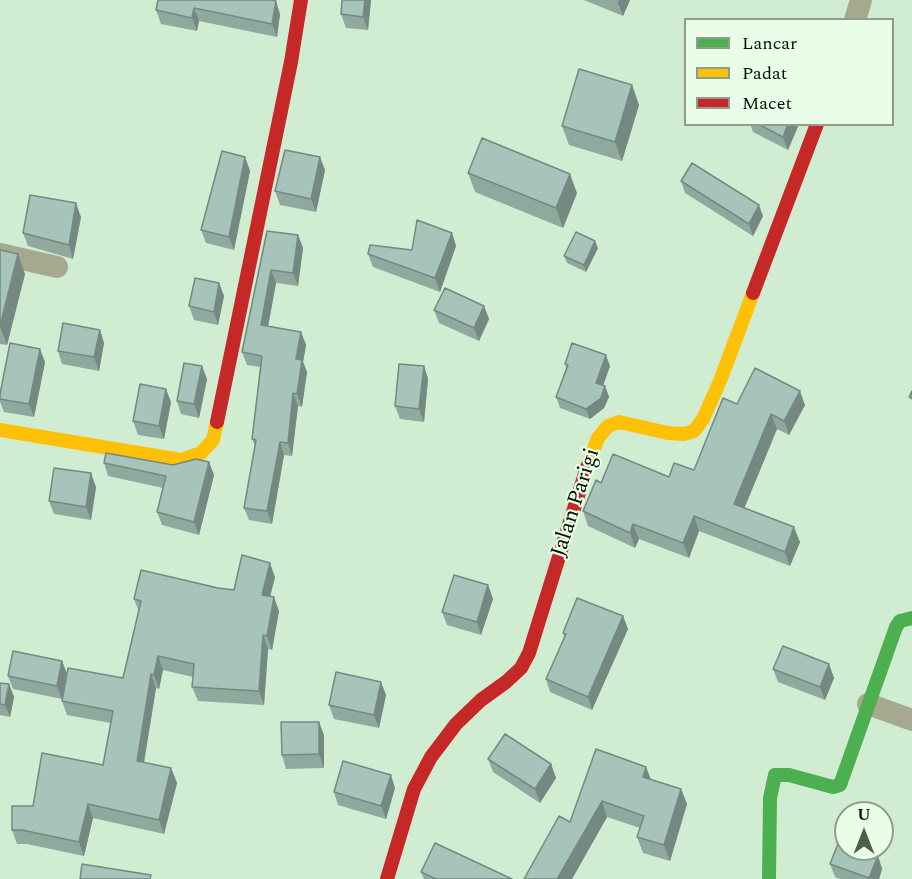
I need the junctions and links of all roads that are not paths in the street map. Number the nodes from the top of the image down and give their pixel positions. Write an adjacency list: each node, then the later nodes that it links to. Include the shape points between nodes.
1 (301, 0): 7 (street, via 213,440 201,453 181,460)
2 (861, 0): 3 (street)
3 (856, 18)
4 (816, 126): 11 (street, Jalan Parigi, via 703,419 694,431 684,434 619,422 608,426 598,438 529,653 521,668 456,724 431,757 414,789)
5 (0, 254): 6 (street)
6 (57, 267)
7 (0, 429)
8 (912, 618): 9 (street, via 900,621 896,627)
9 (868, 704): 10 (street); 12 (street, via 837,787 775,775 770,798)
10 (912, 720)
11 (387, 879)
12 (769, 879)

